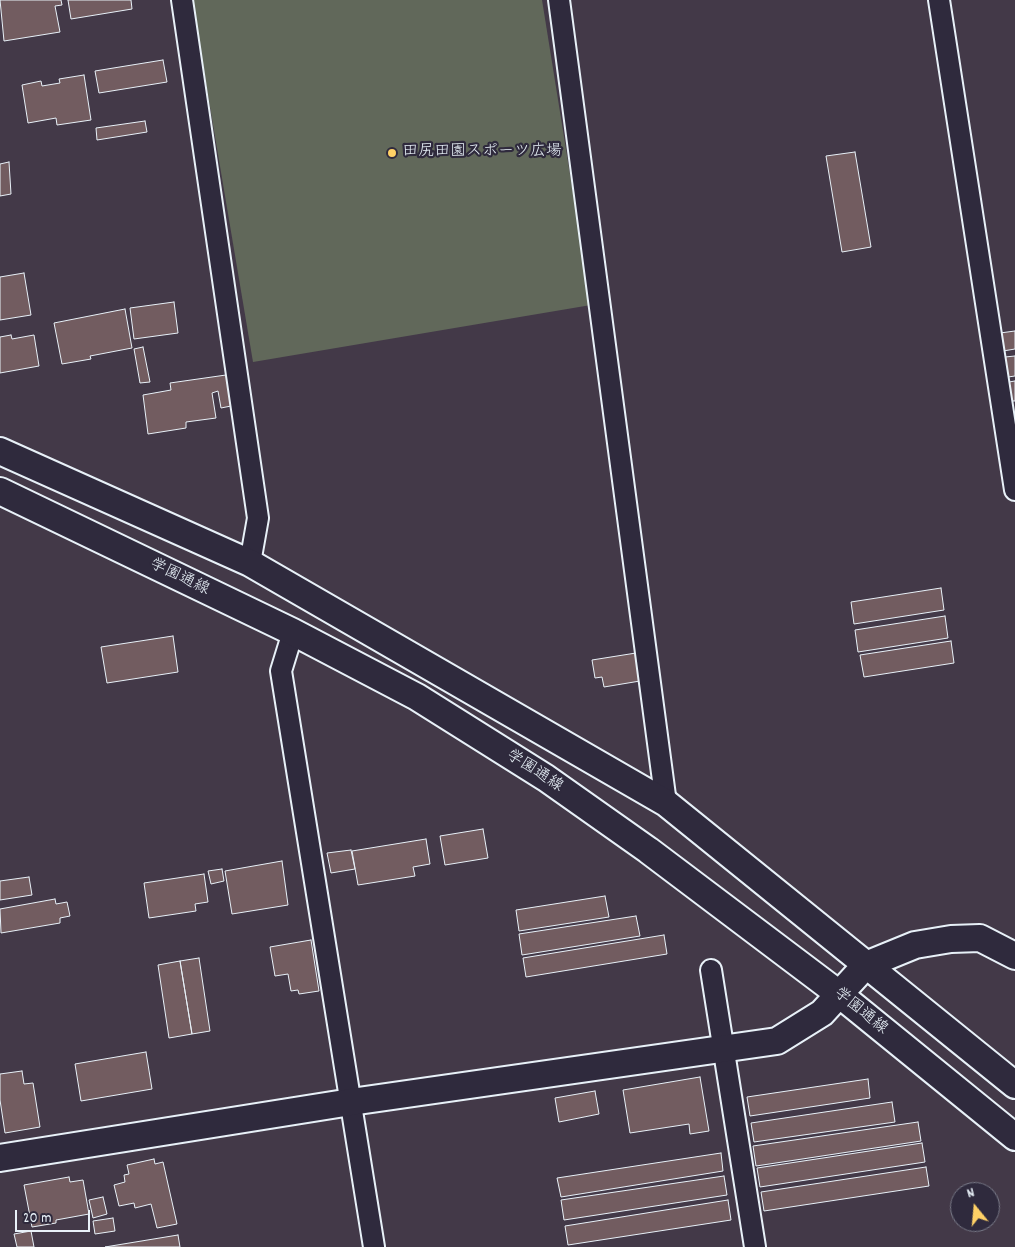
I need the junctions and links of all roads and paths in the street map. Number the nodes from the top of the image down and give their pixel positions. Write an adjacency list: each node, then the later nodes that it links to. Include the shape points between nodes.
1 (182, 0): 7 (street, via 258,518)
2 (559, 0): 9 (street)
3 (939, 0): 5 (street)
4 (0, 451): 7 (street)
5 (1015, 490)
6 (0, 491): 8 (street, 学園通線)
7 (250, 563): 9 (street)
8 (293, 632): 13 (street, 学園通線, via 417,698 546,778 648,850); 16 (street, via 281,671)
9 (666, 803): 11 (street)
10 (1015, 956): 11 (street, via 980,938 915,945)
11 (866, 965): 13 (street); 15 (street)
12 (710, 970): 14 (street)
13 (839, 994): 14 (street, via 822,1013 777,1041); 17 (street, 学園通線)
14 (723, 1050): 16 (street); 20 (street)
15 (1015, 1085)
16 (351, 1102): 18 (street); 19 (street)
17 (1015, 1137)
18 (0, 1158)
19 (374, 1247)
20 (755, 1247)

